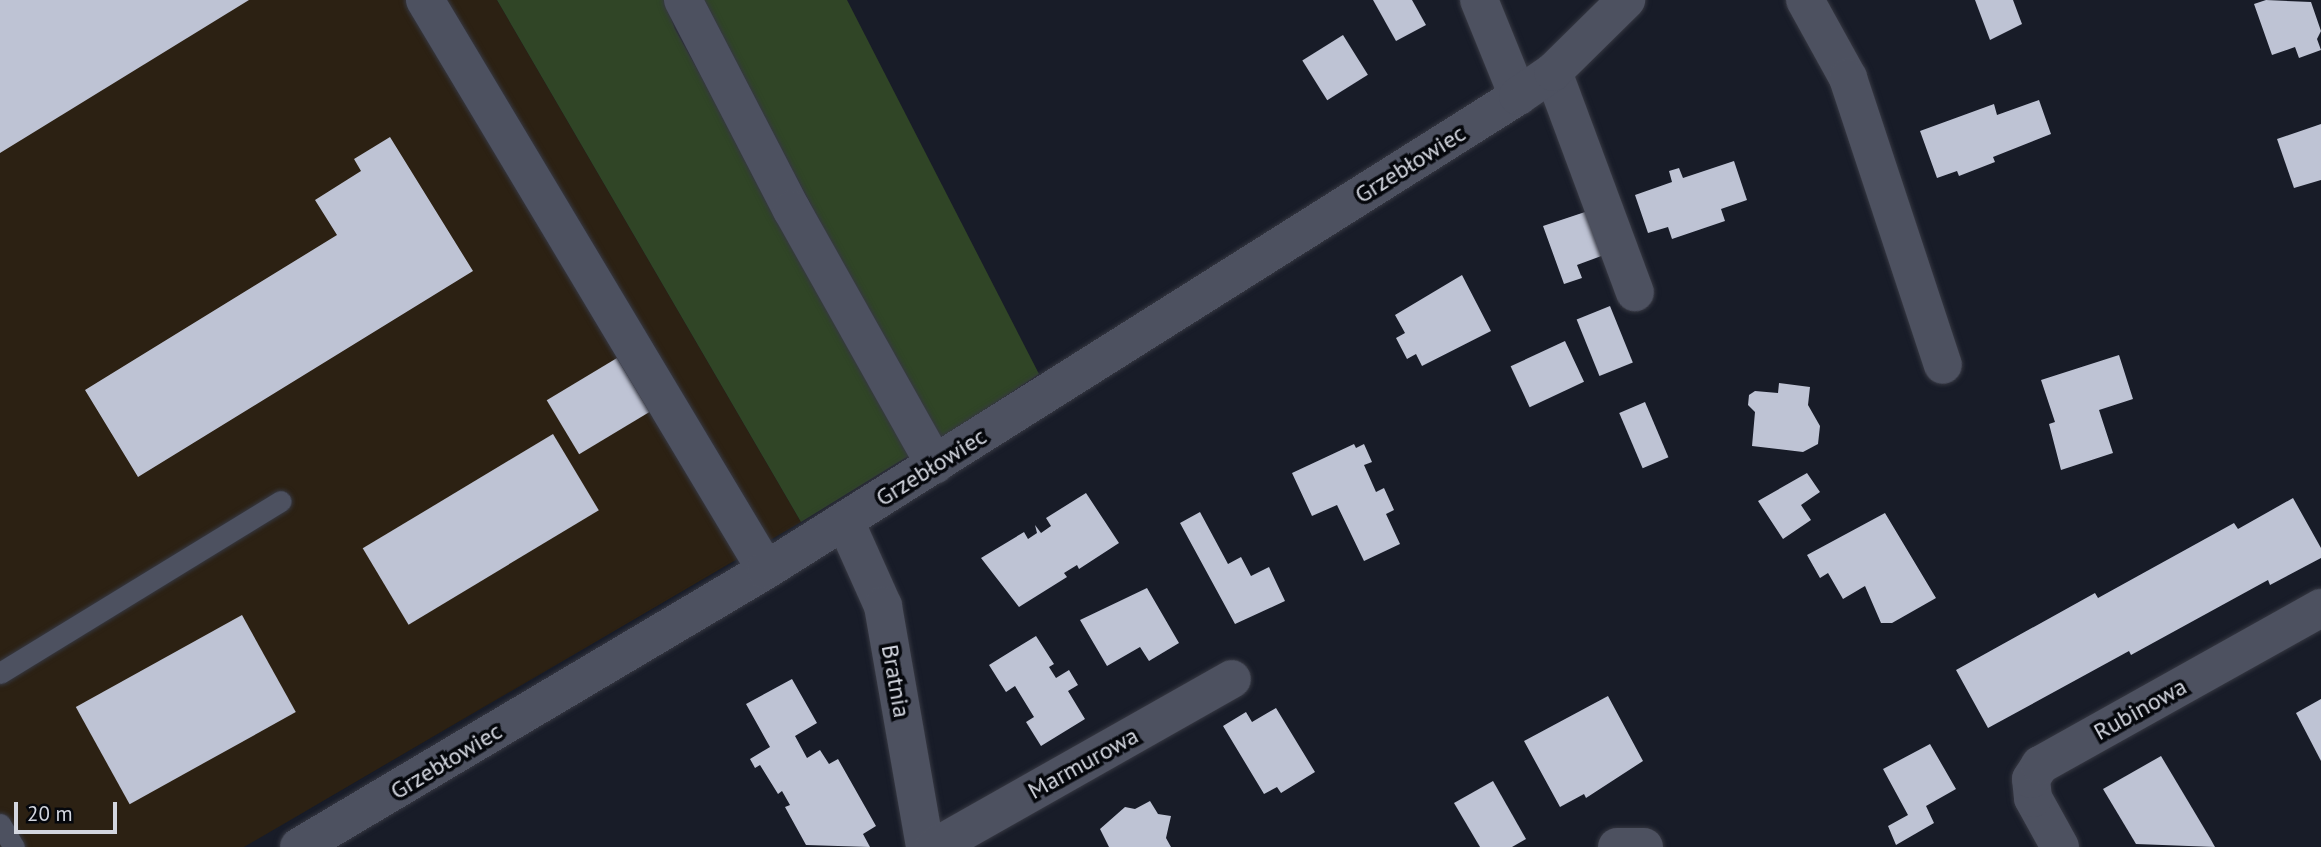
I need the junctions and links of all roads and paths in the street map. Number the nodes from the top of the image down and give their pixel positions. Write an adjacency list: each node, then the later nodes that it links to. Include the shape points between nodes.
1 (425, 0): 13 (street)
2 (683, 0): 10 (street, via 792,210)
3 (1479, 0): 7 (street)
4 (1626, 0): 6 (street, Grzebłowiec)
5 (1805, 0): 9 (street, via 1848,78)
6 (1553, 72): 7 (street, Grzebłowiec); 8 (street)
7 (1518, 96): 10 (street, Grzebłowiec)
8 (1635, 292)
9 (1943, 365)
10 (935, 464): 12 (street, Grzebłowiec)
11 (281, 501): 15 (lane)
12 (845, 521): 13 (street, Grzebłowiec); 20 (street, Bratnia, via 883,606)
13 (766, 570): 19 (street, Grzebłowiec)
14 (2321, 608): 24 (street, Rubinowa, via 2040,765 2031,779 2033,798)
15 (0, 673)
16 (1232, 679): 21 (street, Marmurowa)
17 (0, 824): 18 (lane)
18 (14, 847)
19 (299, 847)
20 (925, 847)
21 (935, 847)
22 (1617, 847): 23 (street)
23 (1644, 847)
24 (2060, 847)

